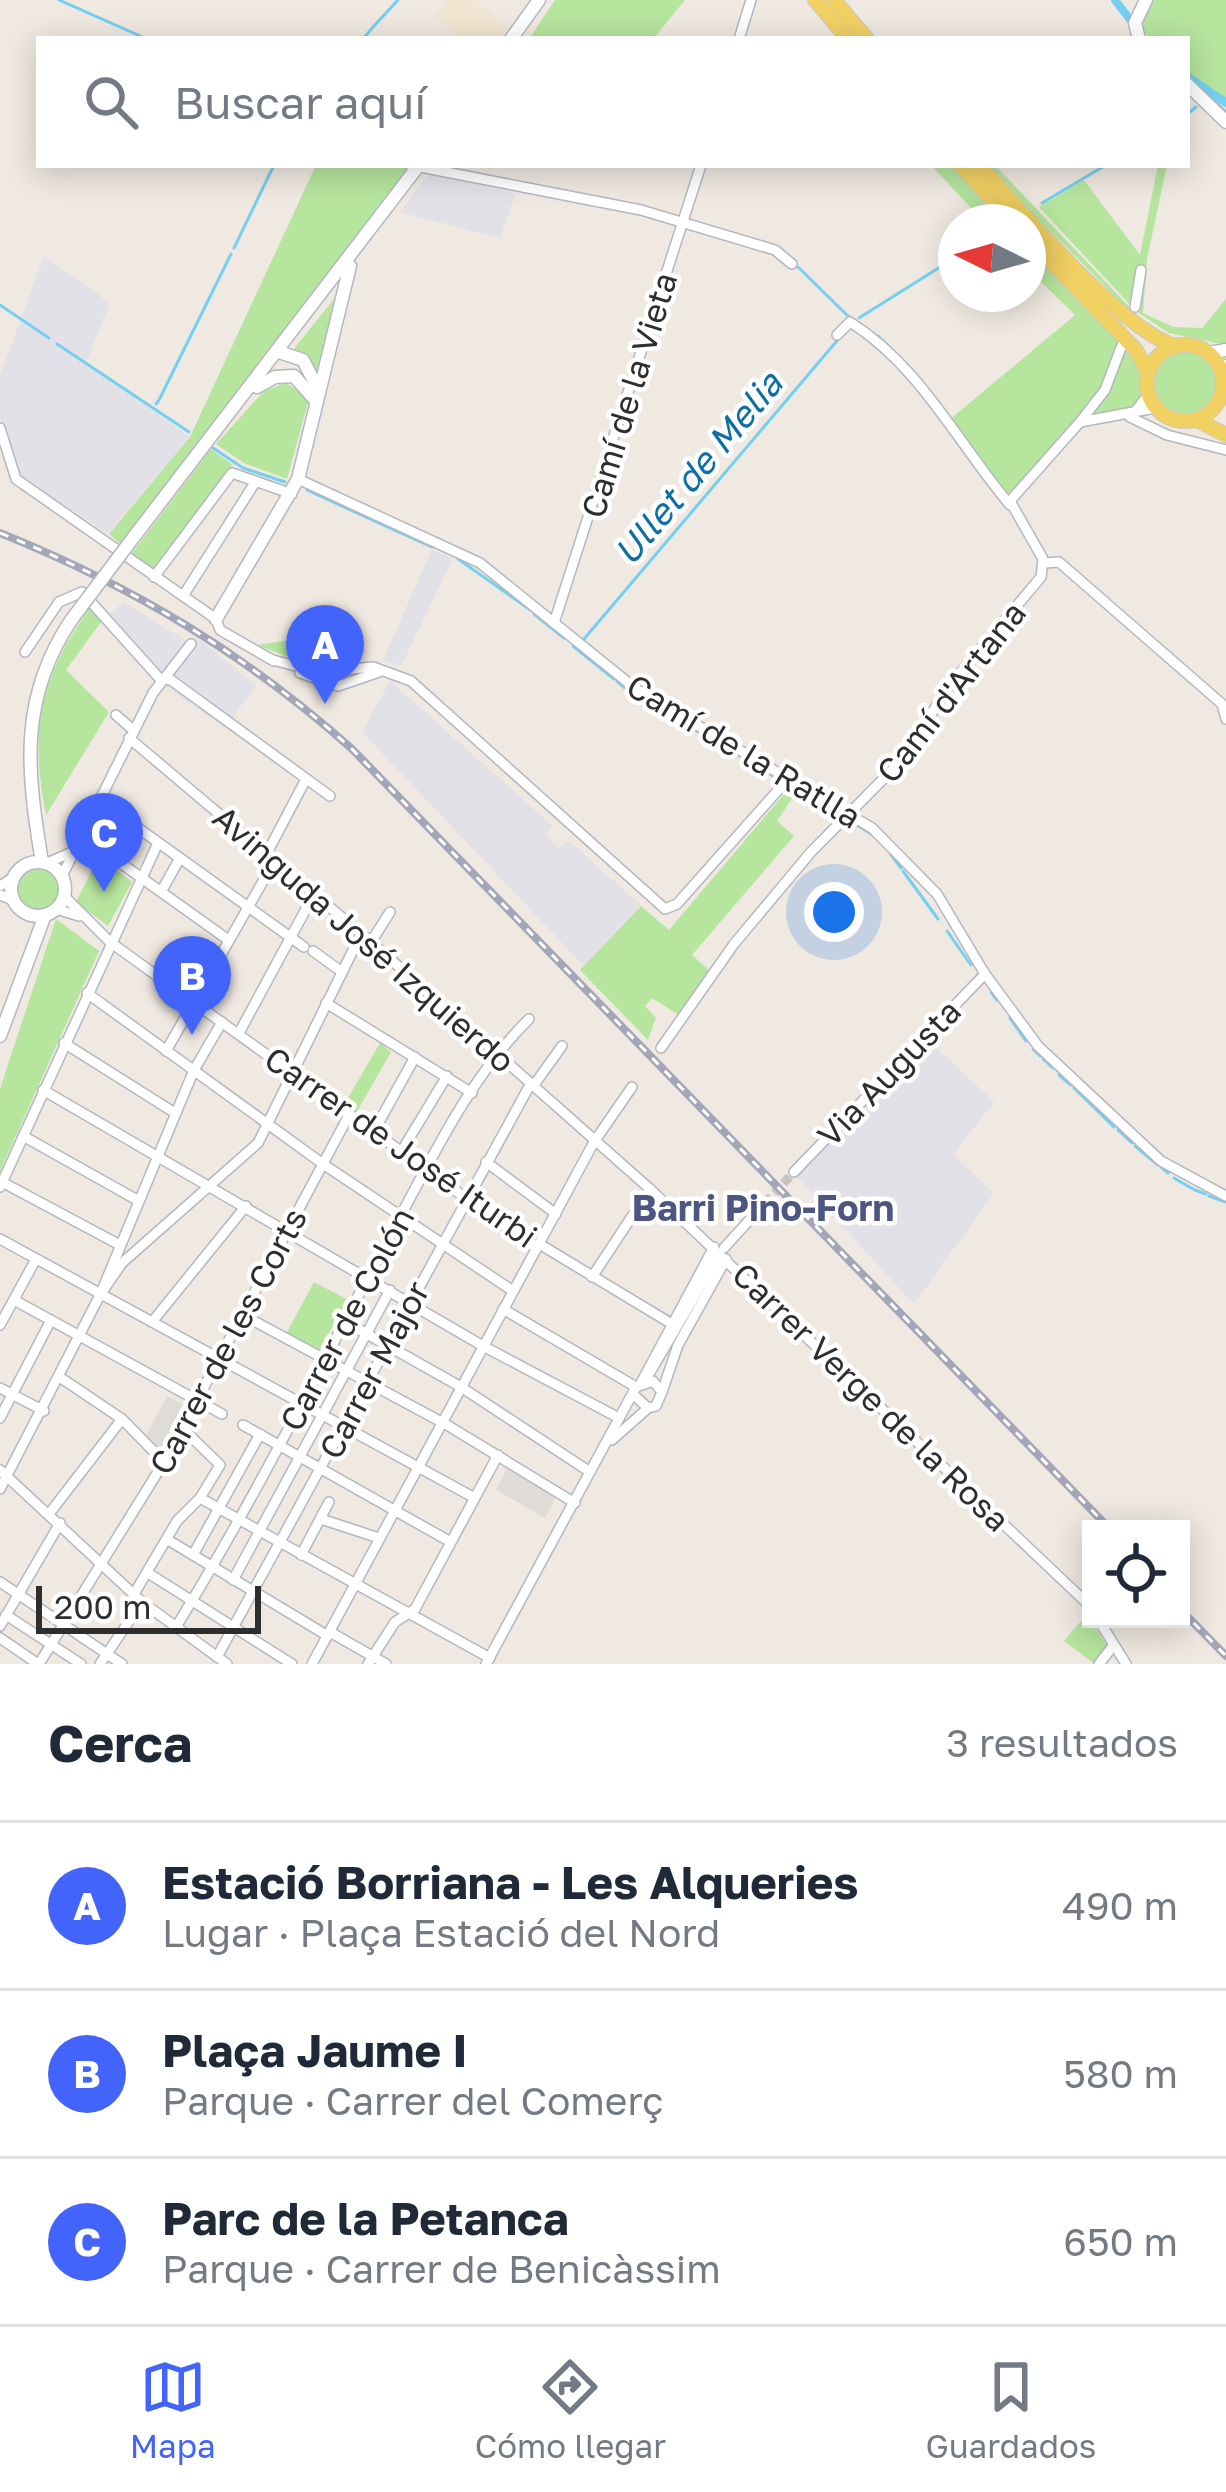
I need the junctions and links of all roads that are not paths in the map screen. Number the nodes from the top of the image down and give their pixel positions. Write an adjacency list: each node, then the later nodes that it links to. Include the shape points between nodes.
1 (539, 0): 6 (main road)
2 (751, 0): 7 (street)
3 (815, 0): 8 (main road)
4 (834, 0): 9 (main road)
5 (1146, 0): 10 (main road)
6 (513, 36)
7 (740, 36)
8 (845, 36)
9 (864, 36)
10 (1137, 36)
11 (1190, 87): 12 (main road)
12 (1226, 122)
13 (415, 168): 20 (main road)
14 (426, 168): 19 (street)
15 (700, 168): 19 (street, Camí de la Vieta)
16 (964, 168): 18 (main road)
17 (983, 168): 29 (main road, via 1122,312)
18 (997, 204)
19 (683, 222): 22 (street, via 775,250); 54 (street, Camí de la Vieta)
20 (372, 229): 23 (main road); 25 (main road)
21 (1046, 257): 34 (main road, via 1136,350)
22 (792, 264)
23 (350, 266): 32 (main road); 37 (main road)
24 (1141, 270): 26 (street)
25 (320, 295): 32 (main road); 36 (main road)
26 (1135, 307)
27 (837, 335): 49 (street, via 850,322 892,350)
28 (1122, 345): 42 (street, via 1105,390)
29 (1175, 346): 31 (main road); 34 (main road)
30 (1226, 350): 31 (main road)
31 (1209, 353): 33 (main road)
32 (281, 354): 35 (main road); 36 (main road); 37 (main road, via 306,362)
33 (1224, 369): 38 (main road)
34 (1148, 374): 39 (main road)
35 (294, 376): 36 (main road); 37 (main road)
36 (250, 389): 73 (main road, bridge, via 46,662 30,715)
37 (319, 398): 46 (main road)
38 (1224, 398): 41 (main road)
39 (1152, 402): 40 (street); 41 (main road, via 1182,422)
40 (1130, 417): 42 (street); 45 (street)
41 (1197, 420): 44 (main road)
42 (1080, 422): 49 (street)
43 (0, 428): 51 (street, via 16,479)
44 (1226, 434)
45 (1226, 450)
46 (298, 479): 48 (main road); 54 (street, Camí de la Ratlla, via 480,563)
47 (256, 481): 48 (street); 51 (street, via 234,472); 52 (street)
48 (292, 494): 53 (main road)
49 (1012, 508): 50 (street)
50 (1045, 563): 66 (street, via 1059,562 1089,586 1222,704); 72 (street, Camí d'Artana, via 945,692 908,754)
51 (154, 577): 52 (street)
52 (183, 596): 53 (street)
53 (216, 619): 57 (street, via 220,630)
54 (554, 623): 68 (street, Camí de la Ratlla, via 636,689)
55 (191, 644): 61 (street)
56 (25, 652): 61 (street, via 54,608 79,591)
57 (273, 660): 60 (street); 62 (street)
58 (352, 668): 59 (street); 60 (street); 63 (street)
59 (378, 670): 63 (street); 68 (street, via 411,681 664,909 677,904)
60 (329, 671): 62 (street)
61 (163, 678): 67 (street); 69 (street)
62 (328, 684): 63 (street)
63 (350, 684): 64 (street)
64 (346, 703)
65 (116, 715): 67 (street, Avinguda José Izquierdo)
66 (1226, 719)
67 (131, 734): 71 (street); 78 (street, Avinguda José Izquierdo)
68 (788, 778): 72 (street, Camí de la Ratlla)
69 (306, 779): 70 (street); 78 (street)
70 (330, 796)
71 (99, 800): 74 (street); 75 (street)
72 (851, 814): 96 (street, Camí de la Ratlla, via 937,894); 106 (street, Camí d'Artana, via 777,892)
73 (38, 824): 79 (main road); 80 (main road)
74 (80, 834): 76 (street); 82 (street)
75 (158, 843): 77 (street); 82 (street)
76 (71, 852): 79 (street); 81 (street)
77 (179, 858): 83 (street); 87 (street)
78 (270, 858): 84 (street, Avinguda José Izquierdo); 87 (street)
79 (45, 863): 80 (main road); 81 (main road)
80 (19, 871): 85 (main road)
81 (62, 876): 86 (main road)
82 (140, 877): 83 (street); 92 (street)
83 (161, 892): 91 (street)
84 (313, 896): 89 (street, Avinguda José Izquierdo); 90 (street)
85 (8, 898): 86 (main road); 94 (main road)
86 (55, 907): 92 (street, Carrer de José Iturbi); 94 (main road)
87 (247, 907): 90 (street); 91 (street)
88 (390, 912): 93 (street)
89 (361, 934): 93 (street, Avinguda José Izquierdo); 95 (street)
90 (291, 937): 95 (street); 102 (street)
91 (227, 939): 98 (street)
92 (110, 942): 97 (street); 98 (street, Carrer de José Iturbi)
93 (371, 942): 108 (street, Avinguda José Izquierdo)
94 (28, 952): 103 (main road)
95 (342, 972): 99 (street)
96 (985, 974): 128 (street, Via Augusta); 132 (street, Camí de la Ratlla, via 1038,1046 1122,1128 1182,1177)
97 (86, 993): 104 (street); 107 (street)
98 (192, 1000): 101 (street, Carrer de José Iturbi); 107 (street)
99 (326, 1003): 109 (street); 111 (street)
100 (529, 1019): 108 (street, Carrer de Colón)
101 (222, 1022): 102 (street, Carrer de José Iturbi); 110 (street)
102 (239, 1033): 111 (street, Carrer de José Iturbi)
103 (0, 1036)
104 (64, 1042): 115 (street); 117 (street)
105 (562, 1046): 113 (street, Carrer Major)
106 (661, 1048)
107 (166, 1051): 110 (street)
108 (496, 1051): 113 (street, Avinguda José Izquierdo); 116 (street, Carrer de Colón)
109 (415, 1057): 112 (street); 120 (street)
110 (194, 1070): 117 (street); 119 (street)
111 (293, 1073): 118 (street, Carrer de José Iturbi); 119 (street)
112 (447, 1076): 116 (street); 123 (street)
113 (532, 1084): 122 (street, Avinguda José Izquierdo); 125 (street, Carrer Major)
114 (632, 1087): 122 (street)
115 (44, 1090): 121 (street); 124 (street)
116 (472, 1093): 127 (street, Carrer de Colón)
117 (175, 1113): 124 (street)
118 (349, 1114): 120 (street, Carrer de José Iturbi); 126 (street, Carrer de les Corts)
119 (268, 1125): 126 (street); 130 (street, via 258,1144)
120 (374, 1131): 123 (street, Carrer de José Iturbi)
121 (23, 1136): 129 (street); 134 (street)
122 (594, 1142): 131 (street, Carrer Verge de la Rosa); 137 (street)
123 (401, 1152): 127 (street, Carrer de José Iturbi)
124 (159, 1156): 130 (street); 134 (street)
125 (486, 1162): 133 (street, Carrer Major); 137 (street)
126 (323, 1164): 138 (street); 139 (street, Carrer de les Corts)
127 (424, 1170): 133 (street, Carrer de José Iturbi); 138 (street, Carrer de Colón)
128 (794, 1172)
129 (1, 1184): 141 (street)
130 (210, 1185): 136 (street); 146 (street)
131 (650, 1189): 144 (street, Carrer Verge de la Rosa); 148 (street)
132 (1226, 1196)
133 (466, 1200): 142 (street, Carrer Major); 143 (street, Carrer de José Iturbi)
134 (139, 1201): 141 (street)
135 (765, 1203): 144 (street)
136 (246, 1207): 139 (street); 158 (street)
137 (556, 1214): 143 (street)
138 (400, 1216): 142 (street); 147 (street, Carrer de Colón)
139 (286, 1230): 147 (street); 155 (street, Carrer de les Corts)
140 (0, 1239): 145 (street)
141 (118, 1244): 146 (street)
142 (441, 1244): 150 (street); 153 (street, Carrer Major)
143 (541, 1245): 148 (street, Carrer de José Iturbi); 150 (street)
144 (720, 1253): 159 (street); 165 (street); 174 (street); 228 (street, Carrer Verge de la Rosa)
145 (36, 1259): 151 (street); 152 (street)
146 (117, 1260): 151 (street)
147 (367, 1277): 149 (street); 157 (street, Carrer de Colón)
148 (592, 1277): 159 (street, Carrer de José Iturbi)
149 (390, 1290): 153 (street); 161 (street)
150 (513, 1291): 154 (street)
151 (100, 1294): 158 (street); 162 (street)
152 (14, 1300): 156 (street); 160 (street)
153 (411, 1302): 163 (street, Carrer Major); 164 (street)
154 (503, 1310): 164 (street); 172 (street)
155 (241, 1314): 166 (street, Carrer de les Corts); 167 (street)
156 (50, 1320): 162 (street); 175 (street)
157 (344, 1321): 161 (street); 167 (street, Carrer de Colón)
158 (152, 1322): 166 (street)
159 (672, 1324): 172 (street)
160 (0, 1325)
161 (368, 1334): 163 (street); 168 (street)
162 (81, 1337): 169 (street); 176 (street)
163 (388, 1345): 170 (street, Carrer Major); 171 (street)
164 (483, 1346): 171 (street); 183 (street)
165 (665, 1352): 172 (street); 174 (street)
166 (218, 1357): 176 (street, Carrer de les Corts); 177 (street)
167 (323, 1361): 168 (street); 177 (street, Carrer de Colón)
168 (348, 1374): 170 (street); 181 (street)
169 (61, 1378): 179 (street); 184 (street)
170 (367, 1384): 185 (street, Carrer Major); 186 (street)
171 (461, 1387): 186 (street); 199 (street)
172 (639, 1387): 174 (street); 178 (street); 183 (street)
173 (0, 1388): 175 (street)
174 (662, 1390): 178 (street)
175 (12, 1394): 179 (street); 182 (street)
176 (196, 1401): 180 (street); 188 (street, Carrer de les Corts)
177 (304, 1402): 181 (street); 191 (street, Carrer de Colón)
178 (649, 1408): 190 (street)
179 (44, 1411): 200 (street)
180 (222, 1414)
181 (326, 1414): 185 (street); 193 (street)
182 (0, 1418)
183 (619, 1418): 190 (street)
184 (122, 1419): 194 (street); 208 (street)
185 (344, 1424): 196 (street); 198 (street, Carrer Major)
186 (441, 1424): 192 (street); 196 (street)
187 (243, 1425): 189 (street)
188 (182, 1428): 194 (street, Carrer de les Corts); 195 (street)
189 (260, 1435): 191 (street); 197 (street)
190 (608, 1443): 199 (street)
191 (280, 1446): 193 (street); 210 (street, Carrer de Colón)
192 (498, 1455): 202 (street); 205 (street)
193 (301, 1458): 198 (street); 212 (street)
194 (164, 1462): 219 (street, Carrer de les Corts)
195 (220, 1466): 197 (street); 203 (street)
196 (418, 1467): 202 (street); 207 (street)
197 (242, 1468): 206 (street)
198 (320, 1469): 207 (street); 216 (street, Carrer Major)
199 (590, 1472): 205 (street)
200 (4, 1473): 201 (street); 208 (street)
201 (0, 1490)
202 (473, 1496): 215 (street)
203 (200, 1498): 206 (street); 214 (street)
204 (329, 1502): 209 (street)
205 (574, 1502): 242 (street)
206 (220, 1508): 210 (street); 217 (street)
207 (394, 1511): 213 (street); 215 (street)
208 (50, 1514): 211 (street)
209 (321, 1519): 213 (street); 218 (street)
210 (241, 1520): 212 (street); 220 (street, Carrer de Colón)
211 (59, 1523): 219 (street); 226 (street)
212 (260, 1532): 216 (street); 222 (street)
213 (380, 1538): 224 (street)
214 (168, 1540): 217 (street); 221 (street)
215 (449, 1541): 230 (street)
216 (279, 1543): 218 (street); 225 (street, Carrer Major)
217 (193, 1555): 220 (street)
218 (301, 1555): 224 (street)
219 (104, 1566): 227 (street); 232 (street, Carrer de les Corts)
220 (213, 1567): 222 (street); 229 (street, Carrer de Colón)
221 (148, 1573): 227 (street); 229 (street)
222 (233, 1580): 225 (street)
223 (0, 1582): 226 (street)
224 (355, 1584): 230 (street); 236 (street)
225 (254, 1592): 234 (street, Carrer Major); 236 (street)
226 (19, 1594): 231 (street); 232 (street)
227 (138, 1598): 233 (street); 240 (street)
228 (1082, 1598)
229 (191, 1603): 233 (street, Carrer de Colón); 234 (street)
230 (407, 1616): 241 (street); 242 (street)
231 (3, 1620): 238 (street)
232 (65, 1625): 238 (street, Carrer de les Corts); 240 (street)
233 (176, 1627): 243 (street)
234 (233, 1628): 243 (street, Carrer Major); 247 (street)
235 (1103, 1628): 239 (street)
236 (329, 1634): 241 (street); 248 (street)
237 (0, 1638): 244 (street)
238 (52, 1644): 244 (street, Carrer de les Corts); 245 (street)
239 (1113, 1646): 250 (street); 251 (street)
240 (104, 1659): 246 (street)
241 (370, 1660): 249 (street)
242 (488, 1661)
243 (224, 1662)
244 (38, 1664)
245 (81, 1664)
246 (122, 1664)
247 (292, 1664)
248 (312, 1664)
249 (386, 1664)
250 (1099, 1664)
251 (1126, 1664)

